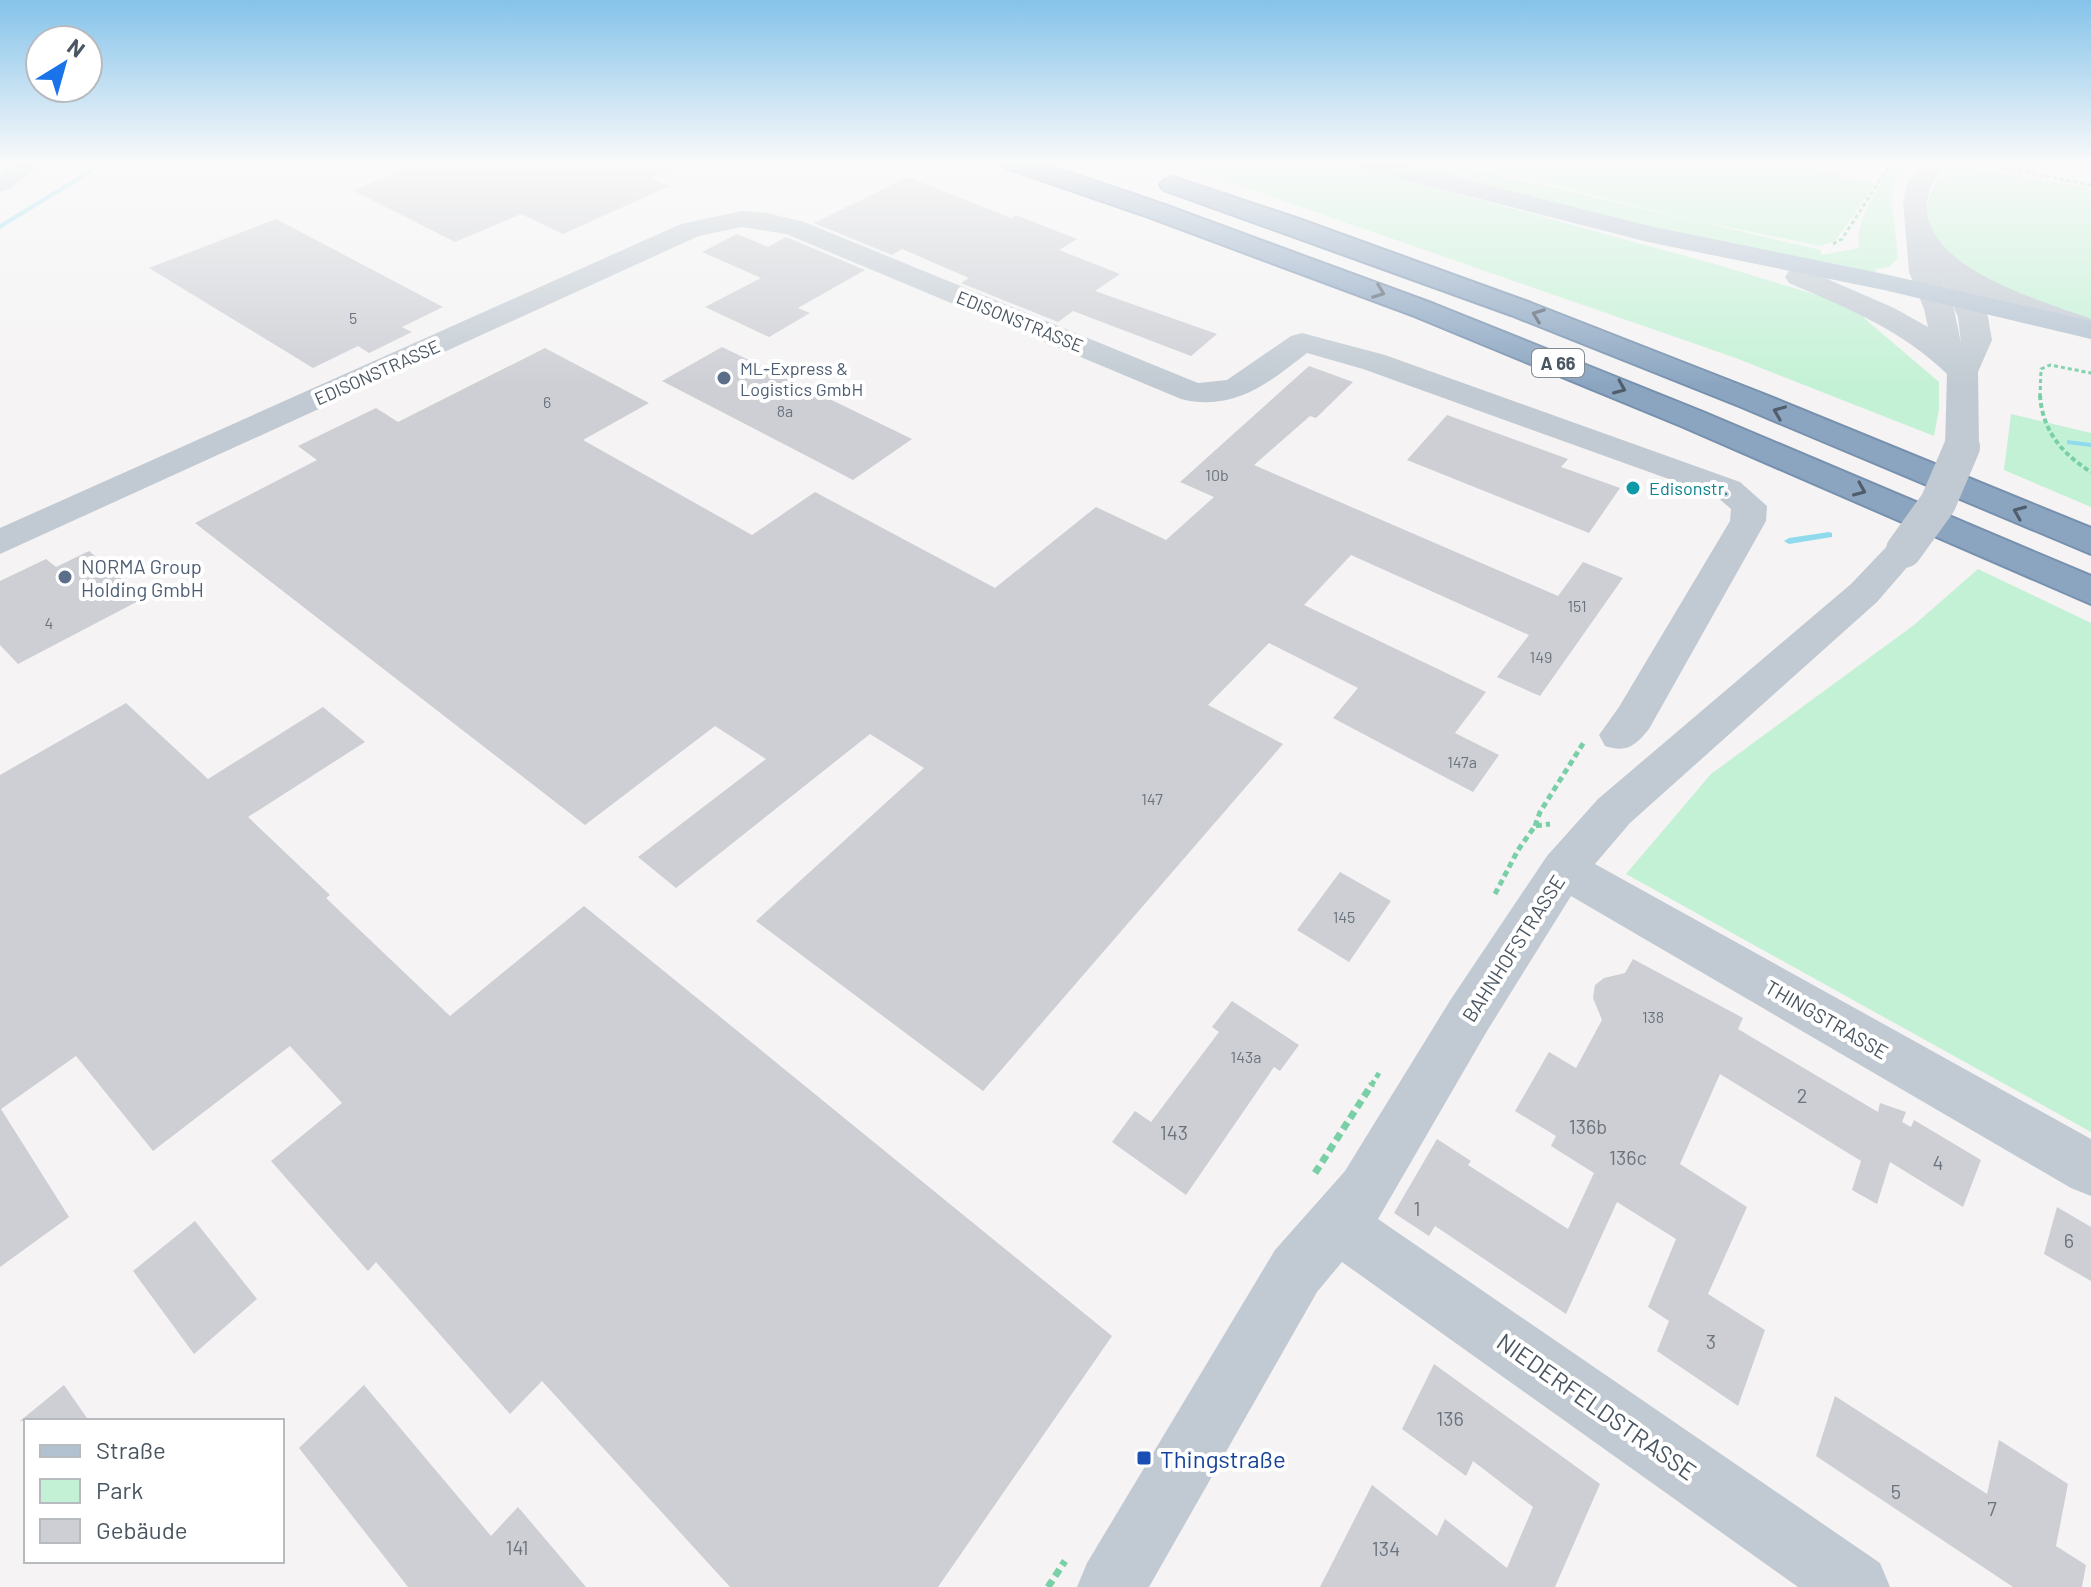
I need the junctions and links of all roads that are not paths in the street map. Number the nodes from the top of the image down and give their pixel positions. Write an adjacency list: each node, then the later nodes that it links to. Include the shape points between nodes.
1 (674, 237): 15 (street, EDISONSTRASSE)
2 (817, 237): 18 (street, EDISONSTRASSE, via 1192,392 1217,395 1239,389 1302,342 1374,362 1695,475 1736,495 1749,506 1748,521)
3 (1230, 237): 17 (highway, A 66, one-way to 17, via 1485,333)
4 (1325, 237): 16 (highway, A 66, one-way to 4, via 1516,307)
5 (1659, 237): 10 (main road)
6 (1661, 237): 11 (main road)
7 (1921, 237): 11 (street, BAHNHOFSTRASSE, via 1923,272)
8 (1923, 237): 9 (street, BAHNHOFSTRASSE)
9 (1953, 270): 11 (street, BAHNHOFSTRASSE); 12 (street, BAHNHOFSTRASSE, via 1986,289)
10 (1799, 277): 11 (main road); 14 (street, via 1880,314)
11 (1952, 305): 12 (main road); 13 (main road); 14 (street, BAHNHOFSTRASSE, via 1977,340)
12 (2091, 330)
13 (2091, 341)
14 (1955, 363): 19 (street, BAHNHOFSTRASSE, bridge, via 1962,447 1938,503 1904,550 1864,593 1614,811)
15 (0, 542)
16 (2091, 542)
17 (2091, 591)
18 (1620, 735)
19 (1549, 847): 20 (street, THINGSTRASSE); 21 (street, BAHNHOFSTRASSE, via 1469,1015 1365,1191)
20 (2091, 1169)
21 (1338, 1225): 22 (street, BAHNHOFSTRASSE, via 1296,1271 1271,1310); 23 (street, NIEDERFELDSTRASSE)
22 (1111, 1587)
23 (1856, 1587)

